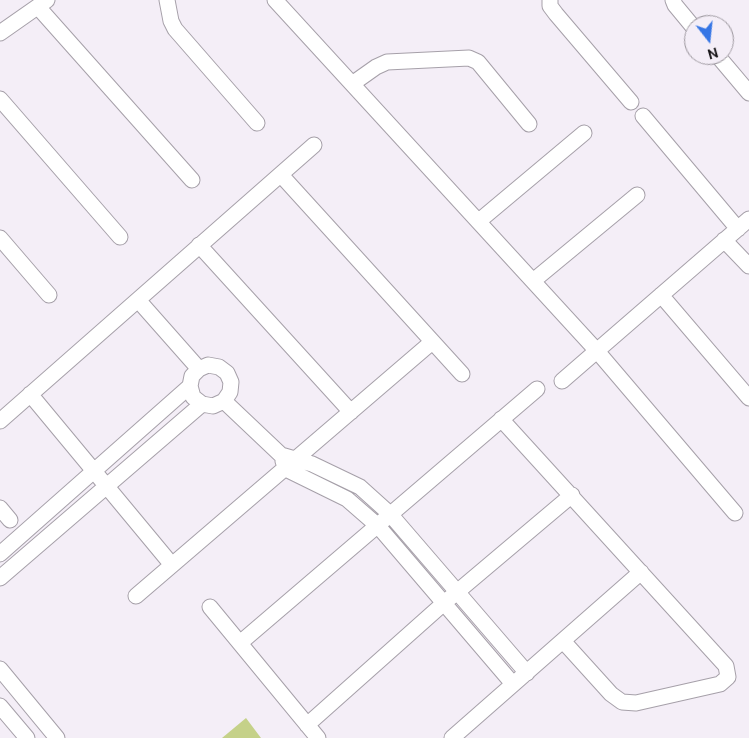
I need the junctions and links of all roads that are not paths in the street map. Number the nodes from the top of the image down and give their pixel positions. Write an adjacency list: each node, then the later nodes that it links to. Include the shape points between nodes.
1 (167, 0): 14 (street, via 175,29)
2 (275, 0): 9 (street)
3 (550, 0): 12 (street, via 556,14)
4 (673, 0): 6 (street)
5 (42, 3): 7 (street); 19 (street)
6 (684, 16)
7 (0, 33)
8 (725, 65): 10 (street)
9 (352, 84): 15 (street, via 387,62 469,58 478,62); 21 (street)
10 (749, 93)
11 (0, 99): 23 (street)
12 (631, 102)
13 (643, 116): 22 (street)
14 (257, 123)
15 (529, 124)
16 (584, 133): 21 (street)
17 (314, 145): 18 (street)
18 (281, 175): 26 (street); 32 (street)
19 (192, 180)
20 (637, 195): 28 (street)
21 (478, 222): 28 (street)
22 (743, 224): 25 (street)
23 (120, 237)
24 (0, 238): 30 (street)
25 (724, 240): 27 (street); 29 (street)
26 (200, 246): 31 (street); 43 (street)
27 (749, 266)
28 (533, 282): 33 (street)
29 (661, 295): 33 (street); 40 (street)
30 (49, 296)
31 (138, 300): 34 (street); 39 (street)
32 (432, 342): 35 (street); 43 (street)
33 (597, 351): 36 (street); 51 (street)
34 (199, 369): 37 (street, via 192,376); 41 (street, via 208,365 226,373 231,382 230,392)
35 (462, 374)
36 (562, 381)
37 (190, 386): 42 (street, via 193,397); 47 (street)
38 (537, 389): 44 (street)
39 (30, 394): 45 (street); 47 (street)
40 (749, 398)
41 (224, 401): 42 (street, via 214,406); 46 (street)
42 (202, 404): 48 (street)
43 (351, 412): 46 (street)
44 (501, 419): 49 (street); 52 (street)
45 (0, 421)
46 (288, 461): 52 (street, via 312,464 360,487); 55 (street, via 347,499); 58 (street)
47 (94, 470): 48 (street); 54 (street)
48 (107, 487): 56 (street); 58 (street)
49 (572, 495): 59 (street); 61 (street)
50 (0, 508): 53 (street)
51 (734, 513)
52 (390, 514): 55 (street); 61 (street)
53 (10, 520)
54 (36, 522): 56 (street); 57 (street)
55 (378, 526): 63 (street); 66 (street)
56 (48, 537): 60 (street)
57 (0, 554)
58 (172, 565): 62 (street)
59 (641, 572): 65 (street); 65 (street, via 726,666 728,677 720,684 636,703 622,702)
60 (0, 578)
61 (457, 593): 63 (street); 68 (street)
62 (136, 596)
63 (444, 603): 69 (street); 71 (street)
64 (210, 607): 66 (street)
65 (563, 641): 68 (street)
66 (240, 643): 71 (street)
67 (0, 668): 73 (street)
68 (527, 673): 69 (street)
69 (513, 684): 75 (street)
70 (0, 706): 72 (street)
71 (308, 725): 74 (street)
72 (27, 738)
73 (57, 738)
74 (318, 738)
75 (452, 738)

